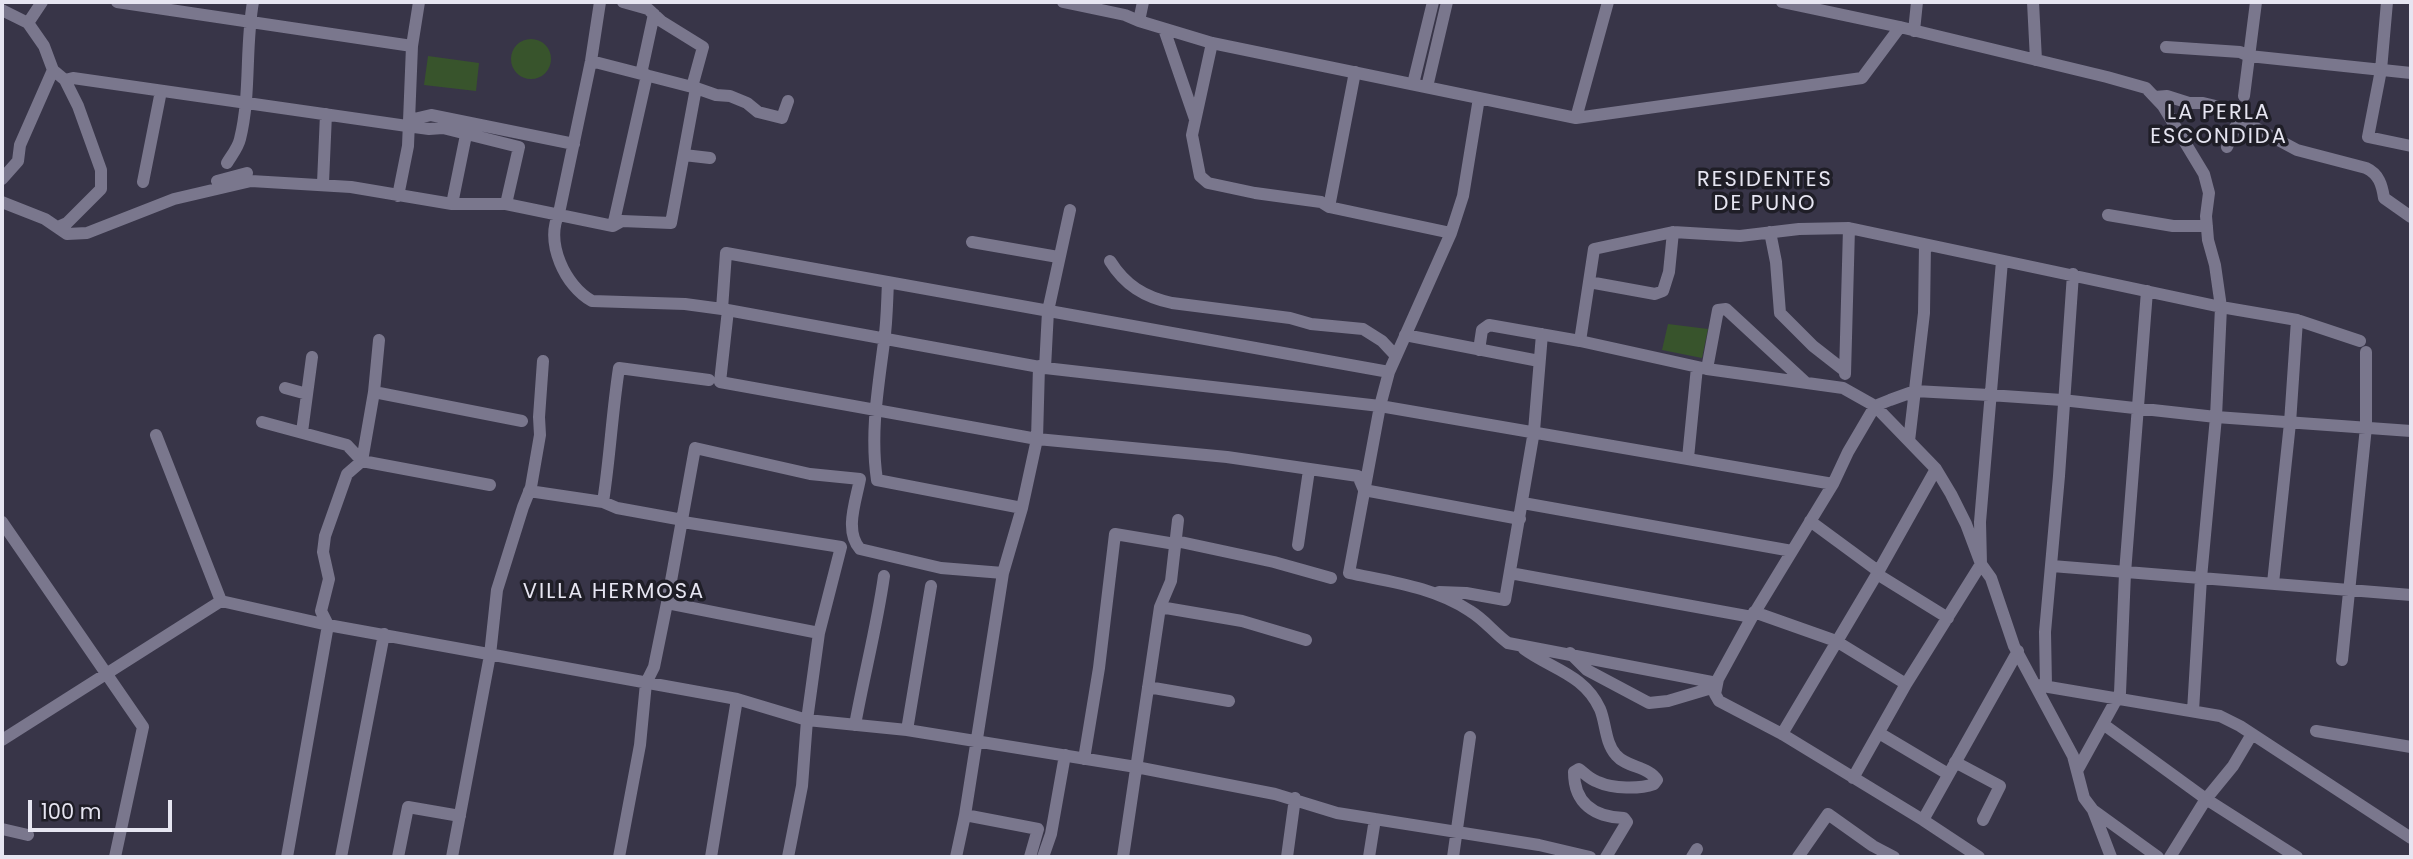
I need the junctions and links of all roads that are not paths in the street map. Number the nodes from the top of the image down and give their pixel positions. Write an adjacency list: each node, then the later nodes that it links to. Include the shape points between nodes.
1 (42, 2): 22 (street)
2 (117, 2): 17 (street)
3 (253, 2): 20 (street)
4 (419, 2): 27 (street)
5 (600, 2): 31 (street)
6 (623, 2): 19 (street)
7 (1063, 2): 21 (street)
8 (1143, 2): 21 (street)
9 (1433, 2): 38 (street)
10 (1447, 2): 40 (street)
11 (1608, 2): 48 (street)
12 (1782, 2): 23 (street)
13 (1917, 2): 25 (street)
14 (2033, 2): 30 (street)
15 (2256, 2): 29 (street)
16 (2387, 2): 33 (street)
17 (161, 5): 20 (street)
18 (2, 10): 22 (street)
19 (654, 14): 36 (street); 39 (street, via 703,47)
20 (250, 21): 27 (street); 46 (street)
21 (1139, 21): 24 (street)
22 (27, 23): 32 (street, via 44,46)
23 (1900, 27): 25 (street); 48 (street, via 1862,78)
24 (1164, 29): 26 (street); 50 (street)
25 (1913, 31): 30 (street)
26 (1212, 43): 34 (street); 50 (street)
27 (412, 46): 51 (street)
28 (2166, 47): 29 (street)
29 (2249, 56): 33 (street); 42 (street)
30 (2036, 60): 43 (street, via 2146,89)
31 (591, 61): 36 (street); 53 (street)
32 (53, 70): 37 (street); 60 (street, via 20,145 18,161)
33 (2381, 70): 35 (street); 54 (street, via 2368,137)
34 (1355, 72): 38 (street); 68 (street)
35 (2411, 73)
36 (644, 75): 39 (street); 73 (street)
37 (65, 80): 41 (street); 75 (street, via 101,170 101,189)
38 (1413, 84): 40 (street)
39 (694, 87): 45 (street, via 782,118); 56 (street)
40 (1427, 87): 44 (street)
41 (161, 91): 46 (street); 61 (street)
42 (2244, 96)
43 (2155, 97): 49 (street, via 2232,110); 74 (street, via 2204,174 2209,193)
44 (1479, 99): 48 (street); 79 (street, via 1463,196)
45 (788, 102)
46 (246, 104): 47 (street); 58 (street, via 239,142)
47 (326, 114): 51 (street); 62 (street)
48 (1576, 118)
49 (2239, 118): 55 (street); 72 (street, via 2297,150 2374,172 2384,198)
50 (1195, 120): 68 (street, via 1195,158 1200,176 1208,183)
51 (407, 126): 52 (street); 53 (street, via 431,116); 63 (street, via 408,146)
52 (466, 135): 66 (street); 67 (street, via 519,147)
53 (574, 144): 70 (street)
54 (2411, 146)
55 (2227, 147)
56 (684, 155): 57 (street); 73 (street, via 671,223 622,220)
57 (710, 158)
58 (227, 163)
59 (247, 173): 64 (street)
60 (2, 179)
61 (143, 183)
62 (323, 183): 63 (street); 64 (street, via 251,181)
63 (398, 196): 66 (street)
64 (174, 199): 75 (street, via 87,233 66,234)
65 (2, 202): 75 (street)
66 (452, 204): 67 (street)
67 (506, 204): 70 (street)
68 (1329, 207): 79 (street)
69 (1070, 210): 82 (street)
70 (559, 213): 73 (street); 90 (street, via 555,242 559,258 574,286 592,302)
71 (2108, 215): 74 (street, via 2173,226)
72 (2411, 217)
73 (613, 226)
74 (2207, 226): 89 (street)
75 (58, 227)
76 (1849, 228): 78 (street); 81 (street); 105 (street)
77 (1673, 232): 78 (street, via 1740,236); 87 (street, via 1594,249); 87 (street, via 1663,290 1655,294)
78 (1770, 232): 105 (street, via 1780,313)
79 (1451, 233): 94 (street)
80 (972, 242): 82 (street)
81 (1925, 245): 84 (street); 111 (street, via 1924,313)
82 (1058, 257): 91 (street)
83 (1110, 261): 99 (street, via 1124,281 1154,298 1363,329)
84 (2002, 261): 85 (street); 114 (street)
85 (2073, 274): 88 (street); 115 (street)
86 (888, 282): 90 (street, via 726,253); 91 (street); 95 (street)
87 (1589, 282): 97 (street)
88 (2147, 291): 89 (street); 118 (street)
89 (2221, 307): 92 (street); 120 (street)
90 (725, 309): 95 (street); 119 (street, via 720,382)
91 (1048, 311): 103 (street); 106 (street)
92 (2297, 320): 123 (street); 124 (street, via 2363,346)
93 (1542, 334): 97 (street); 98 (street, via 1489,325 1482,330); 101 (street)
94 (1405, 335): 98 (street); 99 (street)
95 (885, 339): 103 (street); 119 (street)
96 (379, 340): 112 (street)
97 (1580, 341): 104 (street)
98 (1479, 350): 101 (street)
99 (1396, 356): 106 (street)
100 (312, 357): 113 (street)
101 (1539, 361): 125 (street)
102 (543, 362): 138 (street, via 540,435)
103 (1042, 367): 116 (street); 129 (street)
104 (1702, 368): 108 (street); 108 (street, via 1718,310 1726,309); 131 (street)
105 (1845, 371): 110 (street)
106 (1389, 372): 116 (street)
107 (709, 380): 139 (street, via 619,368)
108 (1805, 382): 110 (street)
109 (285, 388): 113 (street)
110 (1843, 388): 117 (street)
111 (1915, 391): 114 (street); 117 (street); 130 (street)
112 (374, 393): 121 (street); 132 (street)
113 (307, 394): 127 (street)
114 (1989, 395): 115 (street); 150 (street)
115 (2063, 401): 118 (street); 151 (street)
116 (1380, 406): 125 (street); 137 (street)
117 (1875, 407): 130 (street); 135 (street)
118 (2139, 410): 120 (street); 155 (street)
119 (875, 411): 129 (street); 141 (street, via 877,480)
120 (2216, 417): 123 (street); 158 (street)
121 (522, 421)
122 (262, 422): 127 (street)
123 (2290, 423): 124 (street); 159 (street)
124 (2366, 427): 126 (street); 161 (street)
125 (1534, 431): 131 (street); 140 (street)
126 (2411, 431)
127 (302, 432): 132 (street, via 347,444)
128 (156, 435): 164 (street)
129 (1037, 439): 134 (street, via 1227,457); 141 (street)
130 (1909, 441): 133 (street)
131 (1688, 457): 135 (street)
132 (362, 461): 136 (street); 169 (street, via 347,474 325,536 329,579 321,611)
133 (1936, 469): 150 (street, via 1966,524); 154 (street)
134 (1309, 470): 137 (street, via 1358,476); 148 (street)
135 (1833, 484): 145 (street)
136 (490, 485)
137 (1364, 490): 142 (street); 162 (street, via 1349,573)
138 (529, 491): 139 (street); 177 (street, via 497,590)
139 (603, 502): 144 (street)
140 (1522, 503): 142 (street); 149 (street)
141 (1022, 508): 152 (street)
142 (1520, 519): 153 (street)
143 (1178, 520): 147 (street)
144 (683, 521): 152 (street, via 695,448 810,474 860,479 852,536 860,549 941,568); 165 (street); 170 (street, via 841,547)
145 (1810, 521): 149 (street); 154 (street)
146 (2, 522): 179 (street)
147 (1176, 542): 157 (street); 166 (street, via 1171,580); 203 (street, via 1115,534)
148 (1298, 545)
149 (1792, 551): 167 (street)
150 (1981, 564): 168 (street); 175 (street, via 1992,578)
151 (2052, 566): 155 (street); 182 (street)
152 (1003, 573): 200 (street)
153 (1510, 573): 162 (street, via 1505,600); 167 (street)
154 (1878, 573): 168 (street); 173 (street)
155 (2125, 573): 158 (street); 186 (street)
156 (884, 576): 191 (street)
157 (1331, 578)
158 (2202, 578): 159 (street); 188 (street)
159 (2273, 583): 161 (street)
160 (931, 586): 192 (street)
161 (2350, 590): 163 (street); 178 (street)
162 (1433, 592): 174 (street, via 1469,610 1499,637)
163 (2411, 595)
164 (221, 601): 169 (street); 179 (street)
165 (667, 603): 170 (street); 180 (street, via 654,667)
166 (1160, 607): 172 (street, via 1242,621); 183 (street)
167 (1753, 614): 173 (street); 184 (street)
168 (1948, 618): 181 (street)
169 (328, 625): 171 (street); 222 (street)
170 (819, 633): 189 (street)
171 (384, 634): 177 (street); 223 (street)
172 (1307, 640)
173 (1836, 641): 181 (street); 196 (street)
174 (1521, 647): 176 (street); 237 (street, via 1589,691 1617,756 1657,779 1647,786 1614,786 1597,782 1579,769 1574,772 1579,794 1590,809 1627,822)
175 (2018, 651): 182 (street); 204 (street)
176 (1570, 653): 184 (street); 184 (street, via 1587,670 1649,703)
177 (490, 655): 180 (street); 213 (street)
178 (2342, 660)
179 (104, 674): 199 (street); 221 (street, via 142,727)
180 (646, 683): 185 (street); 226 (street, via 640,745)
181 (1906, 684): 194 (street)
182 (2041, 685): 186 (street); 206 (street)
183 (1148, 687): 187 (street); 205 (street)
184 (1716, 688): 196 (street, via 1720,701)
185 (737, 699): 189 (street); 227 (street)
186 (2118, 699): 188 (street); 190 (street)
187 (1229, 701)
188 (2193, 711): 197 (street, via 2220,716)
189 (807, 720): 191 (street); 228 (street, via 803,786)
190 (2103, 724): 206 (street); 210 (street)
191 (855, 725): 192 (street)
192 (907, 730): 200 (street)
193 (2316, 731): 201 (street)
194 (1879, 733): 207 (street); 208 (street)
195 (2411, 733): 201 (street)
196 (1782, 734): 208 (street)
197 (2252, 734): 210 (street); 220 (street)
198 (1471, 737): 218 (street)
199 (2, 740)
200 (976, 741): 202 (street); 212 (street)
201 (2410, 747)
202 (1065, 755): 203 (street); 231 (street)
203 (1084, 759): 205 (street)
204 (1955, 762): 207 (street); 216 (street, via 2000,786)
205 (1136, 767): 209 (street); 232 (street)
206 (2078, 769): 211 (street, via 2084,798)
207 (1948, 775): 215 (street)
208 (1853, 778): 215 (street)
209 (1295, 798): 214 (street, via 1337,813); 233 (street)
210 (2206, 799): 243 (street); 244 (street)
211 (2093, 810): 241 (street); 242 (street)
212 (965, 815): 229 (street); 230 (street, via 1038,829)
213 (460, 816): 224 (street, via 408,807); 225 (street)
214 (1375, 819): 218 (street); 234 (street)
215 (1923, 820): 240 (street)
216 (1983, 820)
217 (2, 829): 219 (street)
218 (1457, 832): 235 (street); 236 (street)
219 (29, 835)
220 (2411, 838)
221 (115, 857)
222 (287, 857)
223 (341, 857)
224 (398, 857)
225 (452, 857)
226 (619, 857)
227 (711, 857)
228 (788, 857)
229 (956, 857)
230 (1030, 857)
231 (1043, 857)
232 (1123, 857)
233 (1287, 857)
234 (1369, 857)
235 (1453, 857)
236 (1590, 857)
237 (1606, 857)
238 (1798, 857): 239 (street, via 1828,814)
239 (1894, 857)
240 (1979, 857)
241 (2111, 857)
242 (2158, 857)
243 (2170, 857)
244 (2297, 857)

